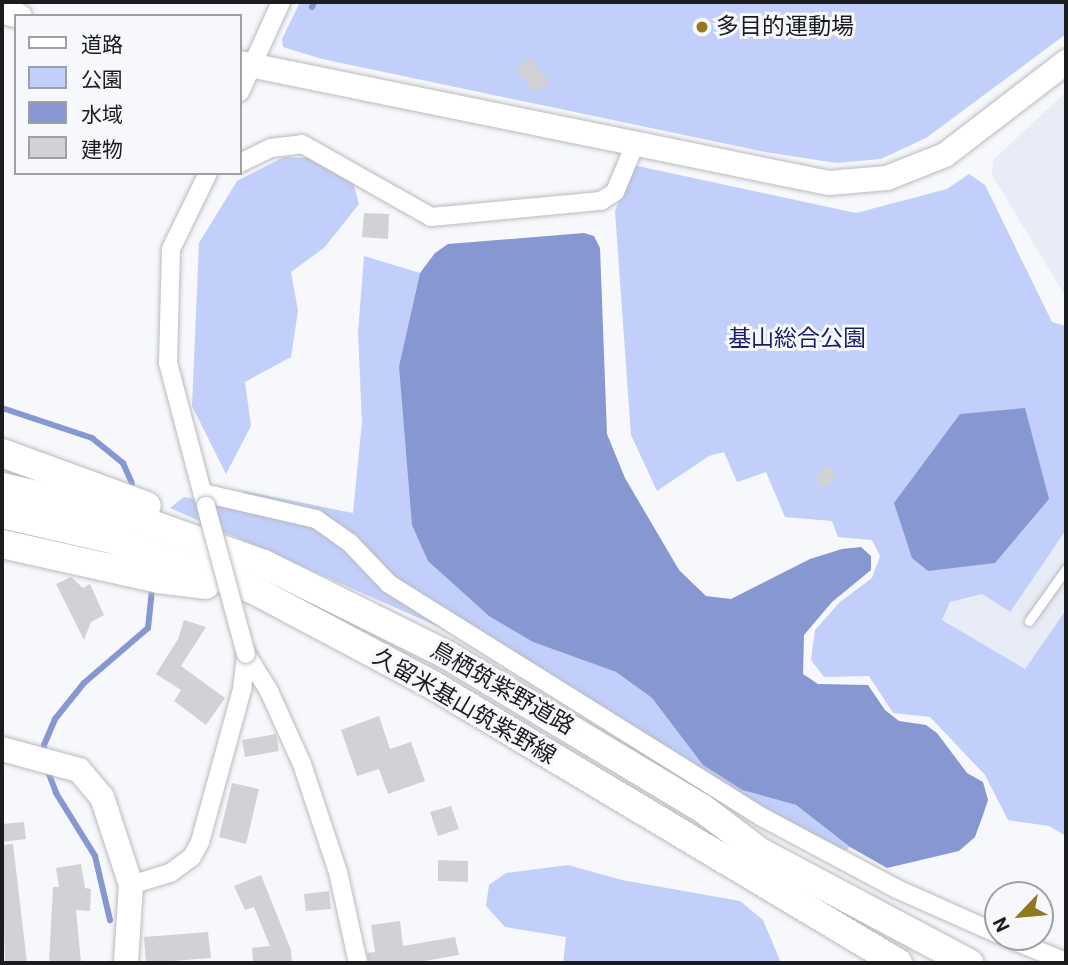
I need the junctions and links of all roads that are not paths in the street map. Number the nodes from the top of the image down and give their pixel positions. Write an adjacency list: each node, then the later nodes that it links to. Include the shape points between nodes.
1 (281, 2): 3 (street)
2 (1066, 62): 4 (street, via 945,155 887,177 829,183)
3 (245, 64): 4 (street)
4 (635, 144): 5 (street, via 615,192 601,201 431,217 302,144 271,148)
5 (242, 162)
6 (211, 176): 9 (street, via 171,249 168,363)
7 (2, 453): 13 (main road, via 140,502)
8 (2, 487): 13 (main road, 鳥栖筑紫野道路, via 131,517)
9 (204, 500): 15 (street, bridge); 18 (street, via 316,520 350,543 389,584 751,811 897,889)
10 (2, 514): 13 (main road, 久留米基山筑紫野線)
11 (2, 544): 13 (main road, via 158,579)
12 (1066, 569): 14 (lane)
13 (259, 577): 23 (main road, 久留米基山筑紫野線); 24 (main road, 鳥栖筑紫野道路, via 447,655 702,808 760,852)
14 (1029, 621)
15 (246, 654): 17 (street, via 242,690 200,842 192,857 170,873); 22 (street, via 270,691 302,764 338,872)
16 (2, 749): 17 (street, via 79,770 102,797)
17 (131, 885): 21 (street)
18 (984, 928)
19 (1039, 951): 20 (street)
20 (1066, 962)
21 (126, 963)
22 (358, 963)
23 (898, 963)
24 (969, 963)

